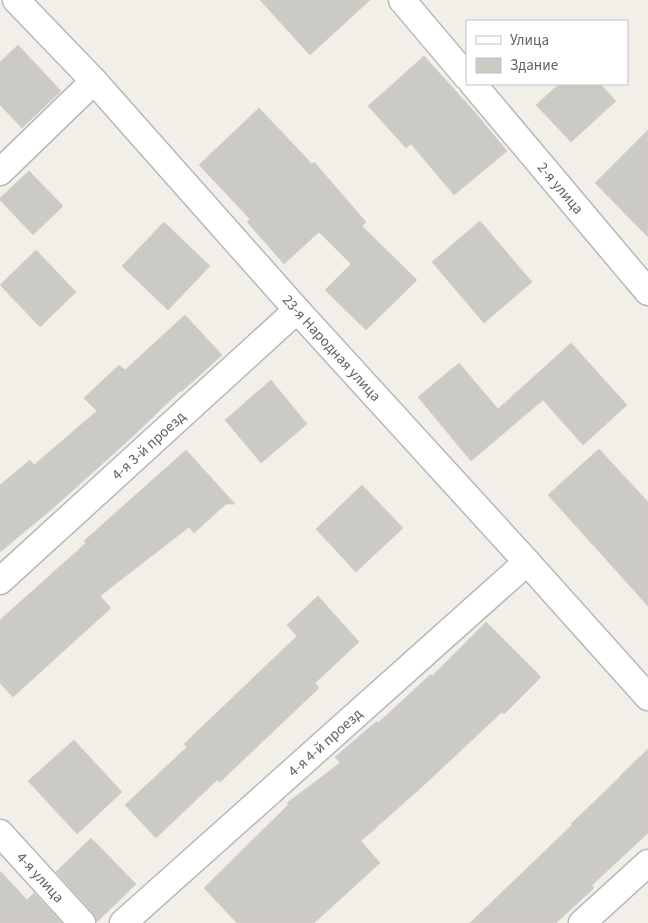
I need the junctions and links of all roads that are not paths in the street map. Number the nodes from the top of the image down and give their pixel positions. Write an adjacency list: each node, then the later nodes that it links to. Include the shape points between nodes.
1 (16, 0): 4 (street, 23-я Народная улица)
2 (402, 0): 3 (street)
3 (466, 76)
4 (94, 81): 6 (street); 8 (street, 23-я Народная улица)
5 (473, 85): 7 (street, 2-я улица)
6 (0, 172)
7 (648, 292)
8 (297, 310): 9 (street, 23-я Народная улица); 10 (street, 4-я 3-й проезд)
9 (527, 562): 11 (street, 23-я Народная улица); 15 (street, 4-я 4-й проезд)
10 (0, 581)
11 (648, 697)
12 (0, 832): 14 (street, 4-я улица)
13 (648, 863): 16 (street)
14 (82, 923)
15 (123, 923)
16 (582, 923)

